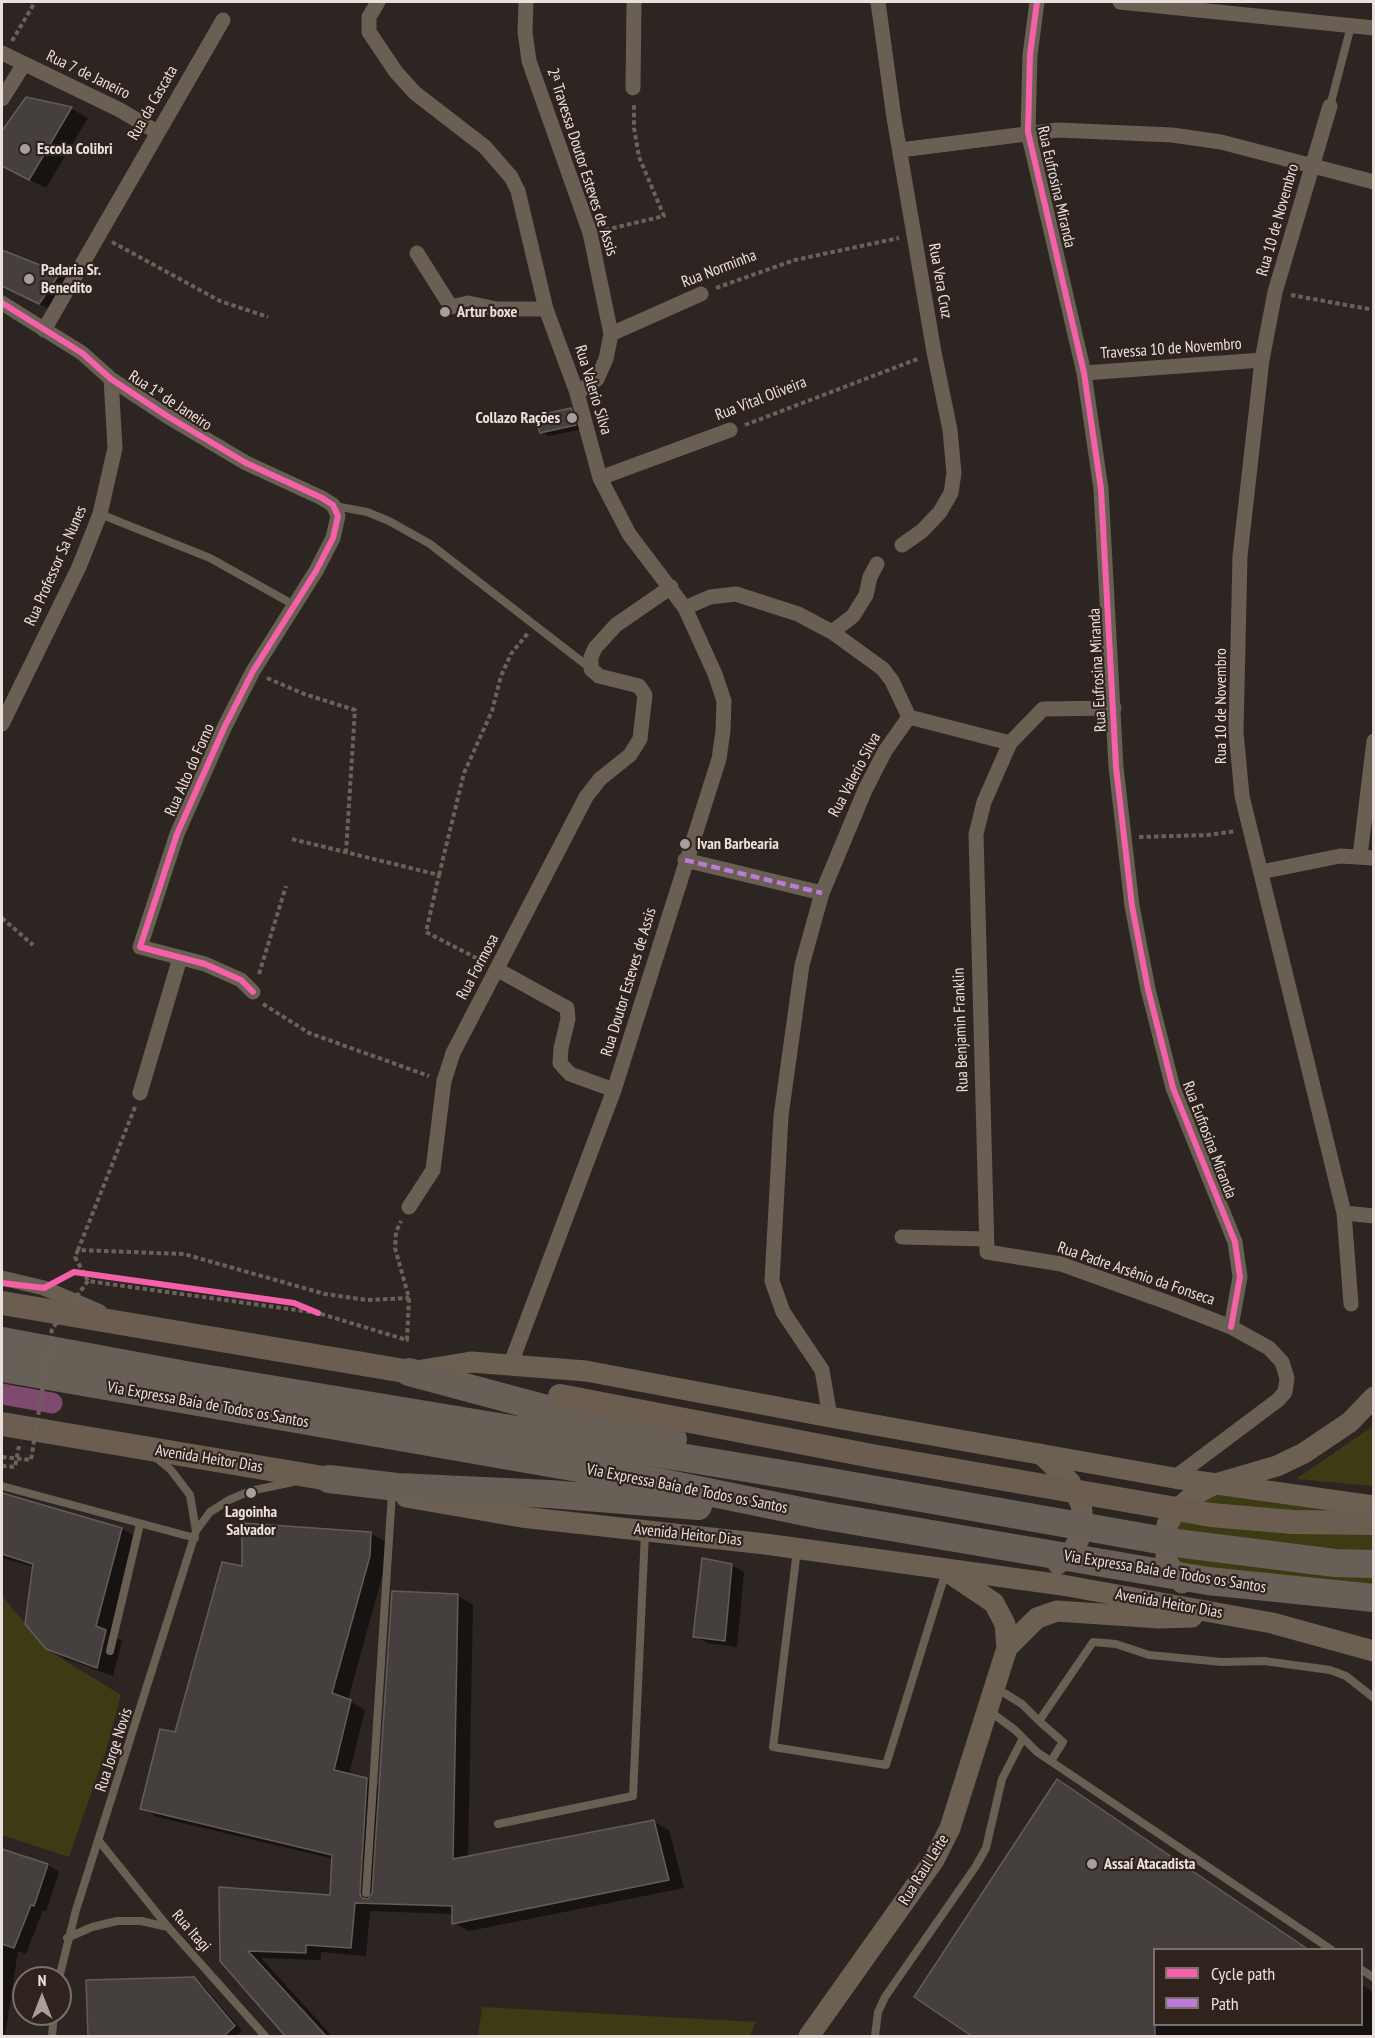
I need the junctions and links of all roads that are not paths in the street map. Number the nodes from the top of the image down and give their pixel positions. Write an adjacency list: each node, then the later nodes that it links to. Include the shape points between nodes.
1 (378, 2): 23 (street, Rua Valerio Silva, via 369,17 369,32 396,72 415,93 485,147 511,177 518,191)
2 (526, 2): 25 (street, 2ᵃ Travessa Doutor Esteves de Assis, via 525,32 530,60 590,233)
3 (634, 2): 12 (street)
4 (878, 2): 17 (street, Rua Vera Cruz)
5 (1037, 2): 16 (street, Rua Eufrosina Miranda, via 1027,95)
6 (1120, 2): 8 (street)
7 (223, 20): 15 (street, Rua da Cascata)
8 (1351, 26): 9 (street); 14 (lane)
9 (1374, 28)
10 (3, 54): 11 (street, Rua 7 de Janeiro)
11 (24, 64): 13 (street); 15 (street, Rua 7 de Janeiro)
12 (633, 88)
13 (2, 99)
14 (1330, 106): 18 (street, Rua 10 de Novembro)
15 (157, 132): 24 (street, Rua da Cascata)
16 (1028, 132): 17 (street); 18 (street, via 1172,135 1221,142); 27 (street, Rua Eufrosina Miranda)
17 (900, 150): 34 (street, Rua Vera Cruz, via 951,430 954,473 951,493 940,512)
18 (1313, 164): 19 (street); 26 (street, Rua 10 de Novembro, via 1275,292)
19 (1374, 182)
20 (417, 253): 23 (street, via 451,307 468,303 497,309)
21 (701, 294): 25 (street, Rua Norminha)
22 (2, 303): 24 (street, Rua 1ª de Janeiro)
23 (546, 309): 29 (street, Rua Valerio Silva)
24 (44, 330): 28 (street, Rua 1ª de Janeiro, via 82,353)
25 (611, 334): 29 (street, via 597,379)
26 (1262, 360): 27 (street, Travessa 10 de Novembro); 49 (street, Rua 10 de Novembro, via 1239,579 1236,732 1242,796)
27 (1084, 373): 42 (street, Rua Eufrosina Miranda, via 1101,489)
28 (111, 379): 32 (street, Rua 1ª de Janeiro, via 208,442); 33 (street, Rua Professor Sa Nunes, via 115,448)
29 (577, 393): 31 (street, Rua Valerio Silva)
30 (730, 430): 31 (street, Rua Vital Oliveira)
31 (600, 478): 36 (street, Rua Valerio Silva, via 629,534)
32 (333, 505): 37 (street, Rua Alto do Forno, via 338,516 333,538); 40 (lane, Rua 1ª de Janeiro, via 367,512 430,544)
33 (100, 514): 37 (lane, via 210,558); 41 (street, Rua Professor Sa Nunes, via 79,567)
34 (902, 545)
35 (877, 564): 39 (street, via 866,596 852,616)
36 (671, 587): 38 (street, Rua Valerio Silva); 40 (street, via 616,626 595,648)
37 (294, 605): 51 (street, Rua Alto do Forno, via 224,728 177,834 140,947)
38 (685, 608): 39 (street, via 710,597 736,594 798,614); 48 (street, Rua Doutor Esteves de Assis, via 724,700 718,759)
39 (832, 632): 43 (street, via 883,669)
40 (591, 669): 52 (street, Rua Formosa, via 599,676 639,686 645,695 640,739 630,755 592,787)
41 (6, 704): 44 (street, Rua Professor Sa Nunes)
42 (1114, 708): 46 (street, Rua Benjamin Franklin, via 1043,709); 65 (street, Rua Eufrosina Miranda, via 1123,837 1146,979 1173,1088 1237,1251 1240,1277)
43 (909, 717): 46 (street); 50 (street, Rua Valerio Silva, via 885,751 865,790)
44 (2, 724)
45 (1374, 741): 47 (street)
46 (1010, 743): 60 (street, Rua Benjamin Franklin, via 984,802 976,834)
47 (1367, 857): 49 (street, via 1331,857)
48 (685, 860): 50 (street); 54 (street, Rua Doutor Esteves de Assis)
49 (1261, 872): 57 (street, Rua 10 de Novembro)
50 (822, 893): 71 (street, Rua Valerio Silva, via 802,965 790,1036 781,1116 772,1281 783,1312 822,1370)
51 (180, 958): 53 (street, Rua Alto do Forno, via 225,972); 55 (street)
52 (498, 970): 54 (street, via 567,1008 560,1063 570,1074); 56 (street, Rua Formosa, via 453,1053 444,1081 433,1170)
53 (253, 992)
54 (614, 1090): 67 (street, Rua Doutor Esteves de Assis)
55 (140, 1093)
56 (409, 1207)
57 (1344, 1213): 58 (street); 63 (street, Rua 10 de Novembro)
58 (1374, 1216)
59 (902, 1238): 60 (street)
60 (986, 1239): 65 (street, Rua Padre Arsênio da Fonseca, via 987,1252 1061,1264)
61 (2, 1278): 64 (street, via 44,1288)
62 (2, 1303): 64 (main road)
63 (1351, 1304)
64 (125, 1323): 69 (main road)
65 (1232, 1327): 77 (street, Rua Padre Arsênio da Fonseca, via 1269,1348 1282,1362 1287,1378 1285,1392)
66 (2, 1341): 73 (highway, Via Expressa Baía de Todos os Santos)
67 (511, 1363): 69 (main road, via 471,1362); 71 (main road, via 586,1371)
68 (2, 1368): 73 (highway, Via Expressa Baía de Todos os Santos)
69 (409, 1372): 73 (highway)
70 (1374, 1397): 78 (main road, via 1350,1422 1305,1453 1277,1466)
71 (830, 1417): 75 (main road)
72 (2, 1424): 74 (main road, Avenida Heitor Dias)
73 (557, 1428): 82 (highway, Via Expressa Baía de Todos os Santos, via 659,1482); 83 (main road, bridge, via 883,1458 1211,1515); 88 (highway, Via Expressa Baía de Todos os Santos, bridge, via 825,1481 1176,1543 1335,1563)
74 (144, 1448): 76 (main road, Avenida Heitor Dias); 86 (lane, Rua Jorge Novis, via 171,1470 190,1495)
75 (1041, 1454): 77 (main road); 90 (main road, via 1070,1482 1081,1504 1083,1520 1070,1555 1054,1568)
76 (323, 1478): 80 (main road, Avenida Heitor Dias); 82 (highway, via 397,1487 549,1494); 86 (lane, Rua Jorge Novis, via 258,1489 229,1500 210,1512)
77 (1174, 1478): 78 (main road)
78 (1215, 1484): 81 (main road); 92 (main road, via 1176,1510 1167,1525 1166,1560 1193,1592)
79 (2, 1486): 84 (lane)
80 (392, 1493): 85 (main road, Avenida Heitor Dias, via 442,1505); 104 (lane)
81 (1374, 1506)
82 (820, 1515): 91 (highway, Via Expressa Baía de Todos os Santos, bridge, via 1208,1581)
83 (1374, 1523)
84 (140, 1524): 86 (lane); 94 (lane)
85 (645, 1531): 87 (main road, Avenida Heitor Dias); 102 (lane, via 633,1796)
86 (196, 1534): 103 (lane, Rua Jorge Novis)
87 (797, 1548): 89 (main road, Avenida Heitor Dias); 89 (lane, via 773,1747 886,1765)
88 (1374, 1564)
89 (946, 1571): 90 (main road, Avenida Heitor Dias); 93 (main road, Rua Raul Leite, via 994,1603 1005,1624)
90 (1025, 1580): 92 (main road, Avenida Heitor Dias)
91 (1374, 1598)
92 (1230, 1615): 93 (main road, Rua Raul Leite, via 1159,1618 1067,1609 1037,1618); 95 (main road, Avenida Heitor Dias, via 1311,1632)
93 (1007, 1648): 96 (main road, Rua Raul Leite)
94 (110, 1651)
95 (1374, 1651)
96 (995, 1687): 98 (main road, Rua Raul Leite); 99 (lane)
97 (1374, 1698): 99 (lane, via 1346,1676 1330,1670 1264,1661 1178,1658 1093,1642)
98 (987, 1709): 100 (lane); 110 (main road, Rua Raul Leite, via 950,1828 934,1860)
99 (1039, 1720): 101 (lane, via 1063,1743)
100 (1023, 1738): 101 (lane); 111 (lane, via 1002,1779 986,1848 885,1997 878,2012)
101 (1051, 1761): 107 (lane)
102 (498, 1824)
103 (99, 1841): 105 (lane, Rua Itagi); 106 (lane, Rua Jorge Novis)
104 (366, 1893)
105 (168, 1927): 106 (lane, via 117,1921); 109 (lane, Rua Itagi)
106 (67, 1938): 108 (lane, Rua Jorge Novis)
107 (1329, 1948)
108 (61, 1966)
109 (265, 2037)
110 (809, 2037)
111 (875, 2037)

